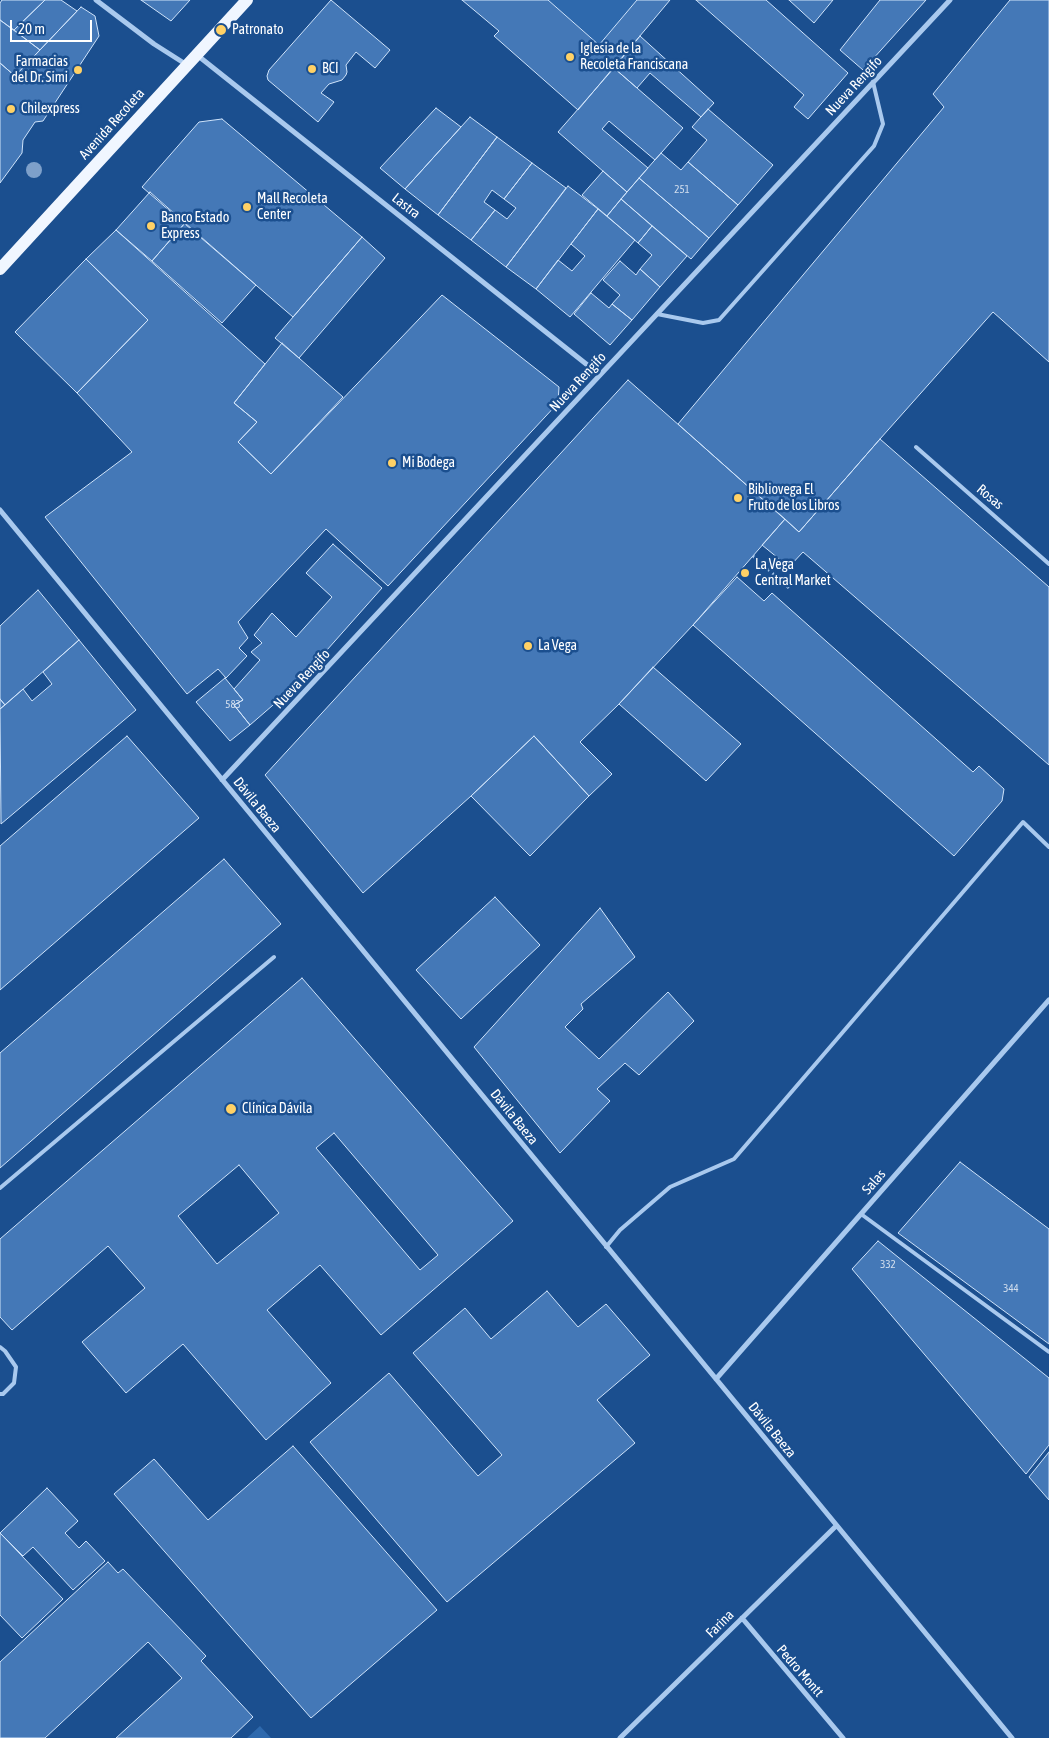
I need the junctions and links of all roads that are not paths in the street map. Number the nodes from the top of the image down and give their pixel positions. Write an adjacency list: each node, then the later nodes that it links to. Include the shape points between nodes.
1 (96, 0): 5 (street)
2 (247, 0): 4 (main road, Avenida Recoleta)
3 (950, 0): 6 (street, Nueva Rengifo)
4 (197, 55): 5 (main road, Avenida Recoleta); 9 (street, Lastra)
5 (187, 66): 7 (main road, Avenida Recoleta)
6 (873, 82): 8 (street, Nueva Rengifo); 8 (lane, via 882,124 874,146 719,320 703,323)
7 (0, 269)
8 (657, 314): 9 (street, Nueva Rengifo)
9 (600, 375): 13 (street, Nueva Rengifo)
10 (916, 448): 12 (lane, Rosas)
11 (0, 510): 13 (street, Dávila Baeza)
12 (1049, 564)
13 (222, 780): 19 (street, Dávila Baeza)
14 (1049, 847): 19 (lane, via 1023,822 734,1159 670,1187 620,1230)
15 (274, 957): 17 (lane)
16 (1049, 1000): 18 (street, Salas)
17 (0, 1188)
18 (861, 1214): 21 (lane); 22 (street, Salas)
19 (606, 1247): 22 (street, Dávila Baeza)
20 (0, 1347): 23 (lane, via 16,1367 14,1383)
21 (1049, 1352)
22 (716, 1379): 24 (street, Dávila Baeza)
23 (0, 1394)
24 (836, 1526): 25 (street, Farina); 30 (street, Dávila Baeza)
25 (742, 1618): 26 (street, Farina); 29 (street, Pedro Montt)
26 (625, 1733): 27 (street, Farina); 28 (street)
27 (620, 1738)
28 (630, 1738)
29 (843, 1738)
30 (1012, 1738)

